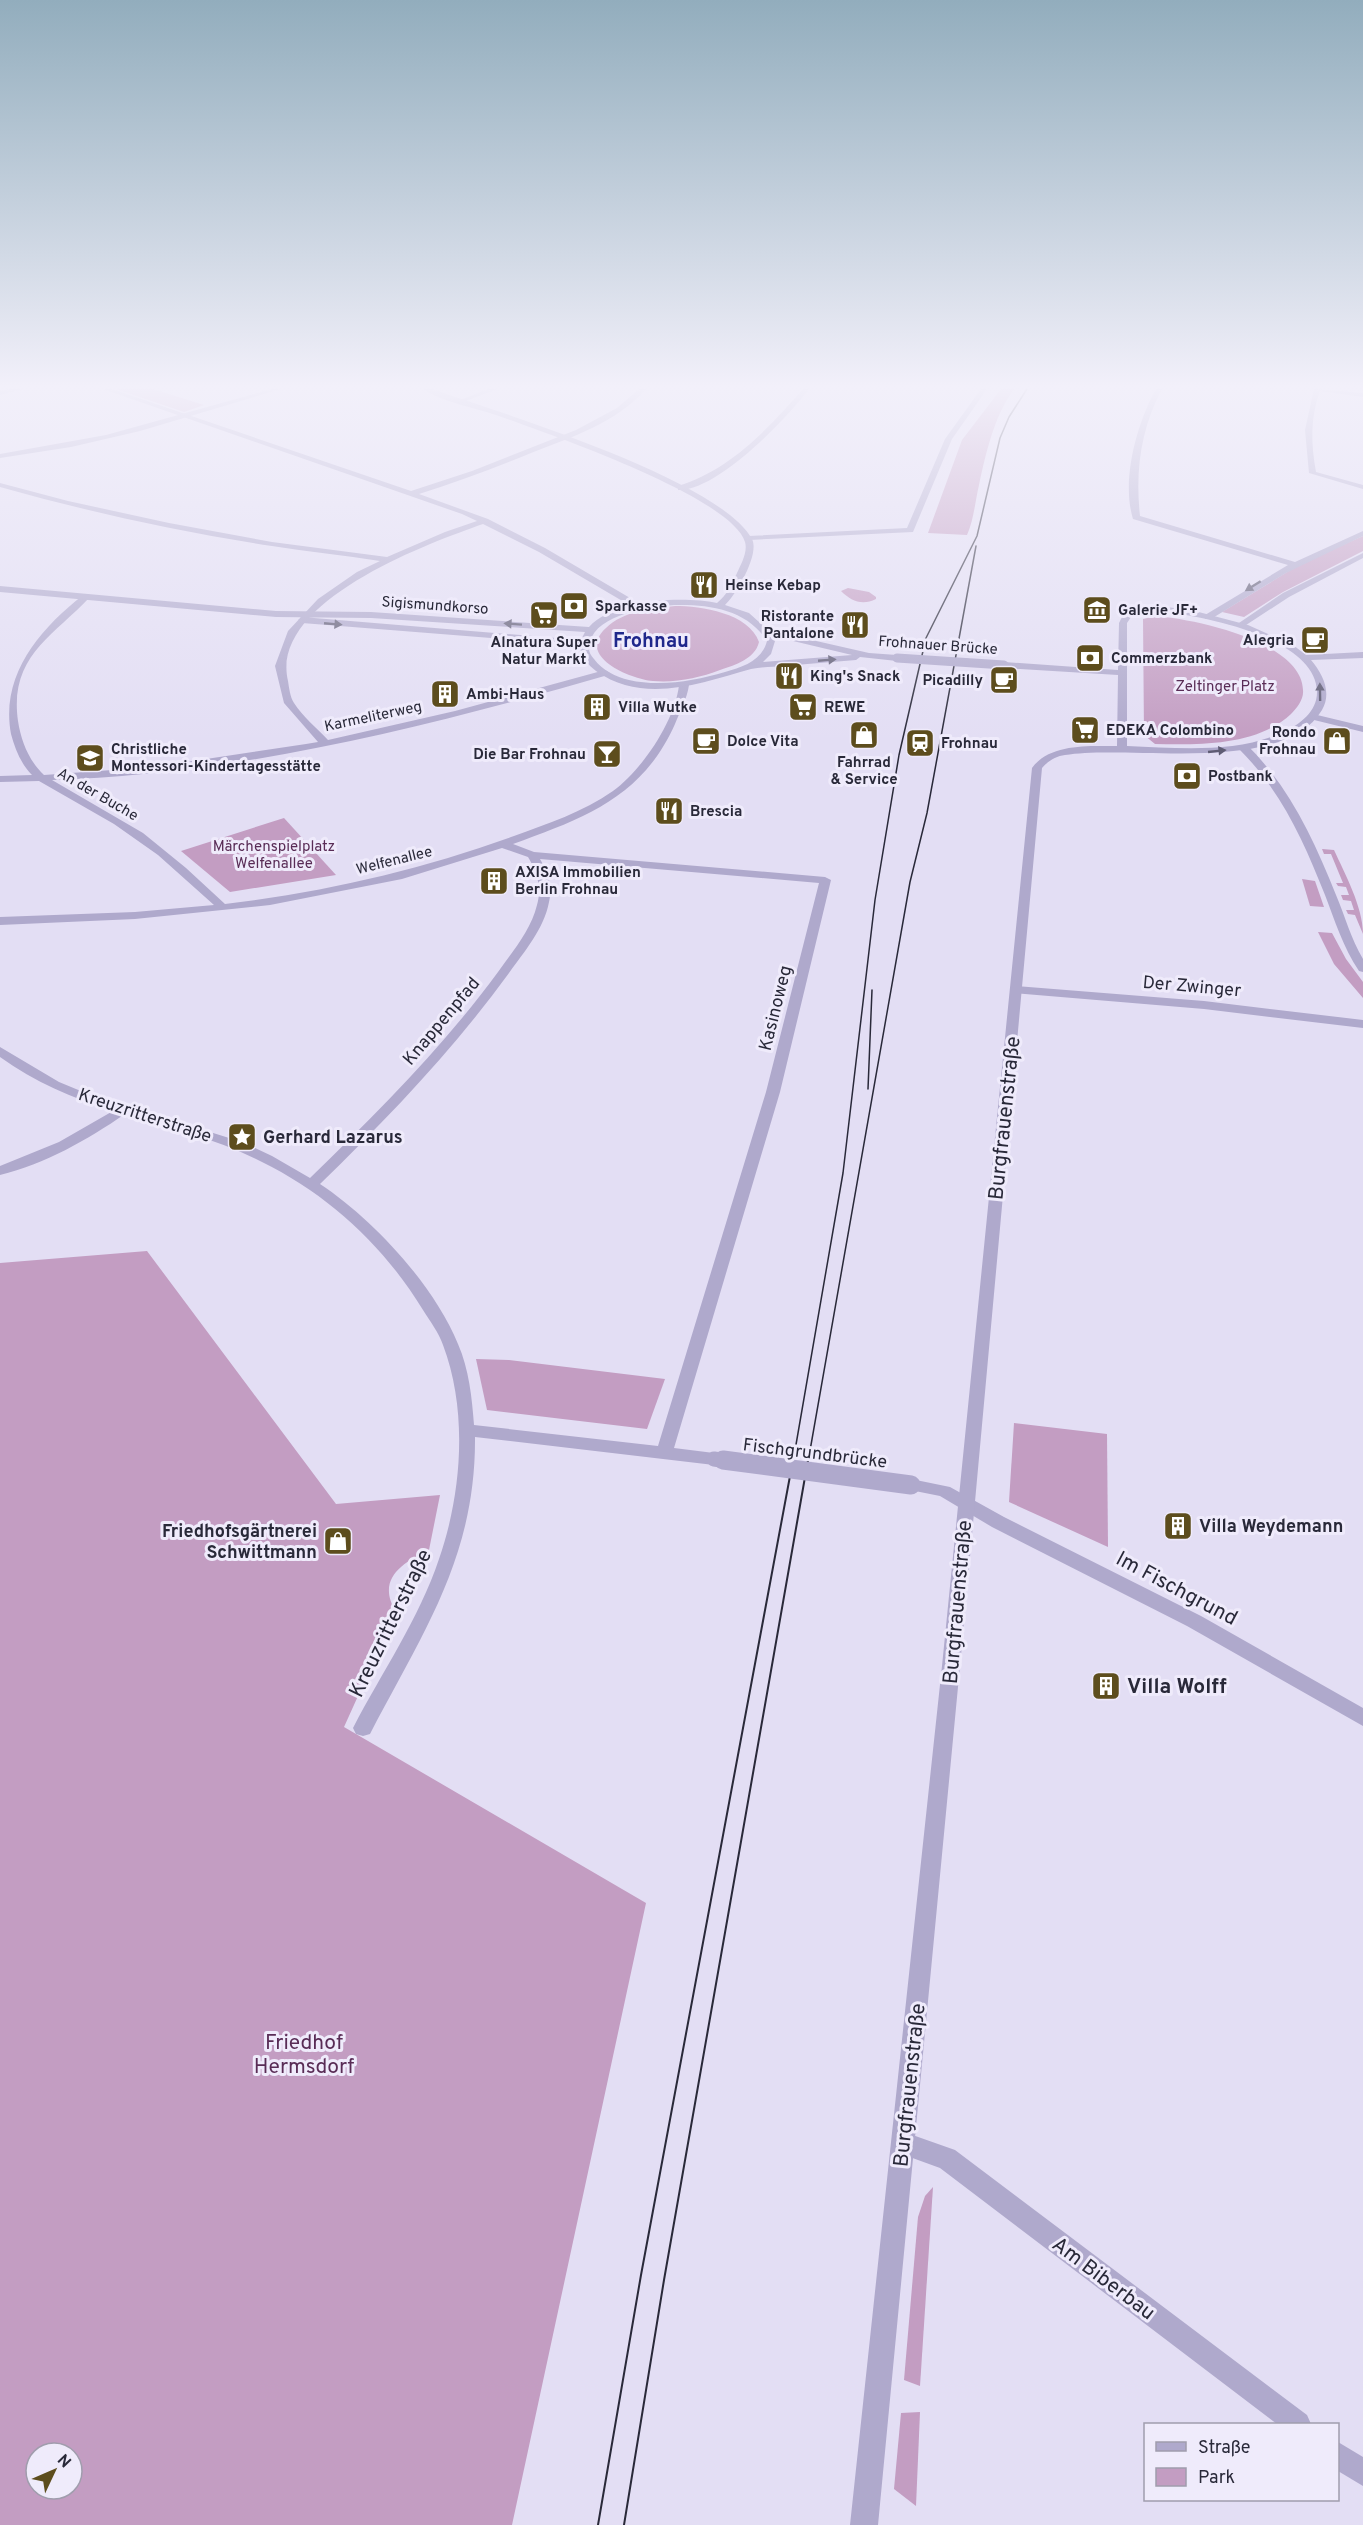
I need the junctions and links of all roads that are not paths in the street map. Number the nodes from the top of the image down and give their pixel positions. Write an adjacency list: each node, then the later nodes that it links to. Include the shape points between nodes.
1 (84, 507): 10 (street, via 272,544)
2 (449, 507): 6 (street)
3 (712, 507): 8 (street, via 731,518)
4 (920, 507): 8 (street, via 910,530)
5 (1136, 507): 11 (street, via 1136,517)
6 (485, 521): 10 (street); 15 (street)
7 (1363, 533): 11 (street)
8 (749, 538): 14 (street, via 747,557 728,598)
9 (1363, 555): 18 (street, via 1286,595)
10 (385, 559): 16 (street, via 345,581)
11 (1293, 564): 17 (street, one-way to 17, via 1255,584)
12 (0, 589): 13 (street, Sigismundkorso)
13 (85, 598): 16 (street, Sigismundkorso); 34 (street, An der Buche, via 42,634 14,677 10,714 16,736 25,757)
14 (720, 605): 15 (street, via 681,602); 20 (street)
15 (639, 607): 19 (street, via 608,617)
16 (304, 617): 19 (street, Sigismundkorso, one-way to 16, via 371,615); 21 (street, Sigismundkorso, one-way to 21); 31 (street, via 283,652 281,688 300,721)
17 (1208, 617): 18 (street); 27 (street, via 1151,609 1127,615 1123,623)
18 (1239, 625): 24 (street, via 1275,639)
19 (592, 630): 21 (street)
20 (767, 632): 23 (street); 25 (street, via 771,641 768,653)
21 (584, 643): 26 (street, via 589,659)
22 (1363, 655): 24 (street)
23 (869, 656): 25 (street, one-way to 23); 27 (street, Frohnauer Brücke, bridge)
24 (1304, 658): 29 (street, one-way to 24, via 1322,690)
25 (752, 667): 28 (street)
26 (605, 673): 28 (street, via 646,685); 31 (street, Karmeliterweg, via 473,709)
27 (1123, 673): 33 (street)
28 (684, 685): 36 (street, Welfenallee, via 655,756 626,786 582,813)
29 (1312, 717): 30 (street); 32 (street, via 1295,731)
30 (1363, 729)
31 (324, 742): 34 (street, Karmeliterweg, via 199,764)
32 (1244, 748): 33 (street, one-way to 32, via 1189,753); 40 (street, via 1274,782 1308,839 1349,947)
33 (1122, 749): 41 (street, Burgfrauenstraße, via 1057,753 1037,768)
34 (42, 778): 35 (street, Karmeliterweg); 38 (street, An der Buche, via 147,841)
35 (0, 779)
36 (505, 844): 37 (street, Kasinoweg); 38 (street, Welfenallee, via 432,867 329,891)
37 (532, 855): 46 (street, Knappenpfad, via 544,880 545,893 531,932 475,1014); 48 (street, Kasinoweg, via 825,880 773,1092)
38 (222, 907): 39 (street, Welfenallee)
39 (0, 921)
40 (1363, 968)
41 (1016, 990): 42 (street, Der Zwinger, via 1204,1005); 49 (street, Burgfrauenstraße)
42 (1363, 1024)
43 (0, 1051): 44 (street, Kreuzritterstraße, via 32,1073)
44 (123, 1110): 45 (street, via 79,1138); 46 (street, Kreuzritterstraße, via 237,1145)
45 (0, 1171)
46 (312, 1184): 47 (street, Kreuzritterstraße, via 387,1247 424,1297 451,1345 461,1381)
47 (466, 1430): 48 (street); 51 (street, Kreuzritterstraße, via 465,1476 449,1558)
48 (664, 1453): 49 (street, Fischgrundbrücke, bridge, via 911,1485 944,1491)
49 (966, 1503): 50 (street, Im Fischgrund, via 1194,1621); 52 (street, Burgfrauenstraße)
50 (1363, 1718)
51 (363, 1728)
52 (904, 2144): 53 (street, Am Biberbau, via 947,2158); 56 (street, Burgfrauenstraße)
53 (1297, 2423)
54 (1339, 2456): 55 (street)
55 (1363, 2473)
56 (864, 2525)

